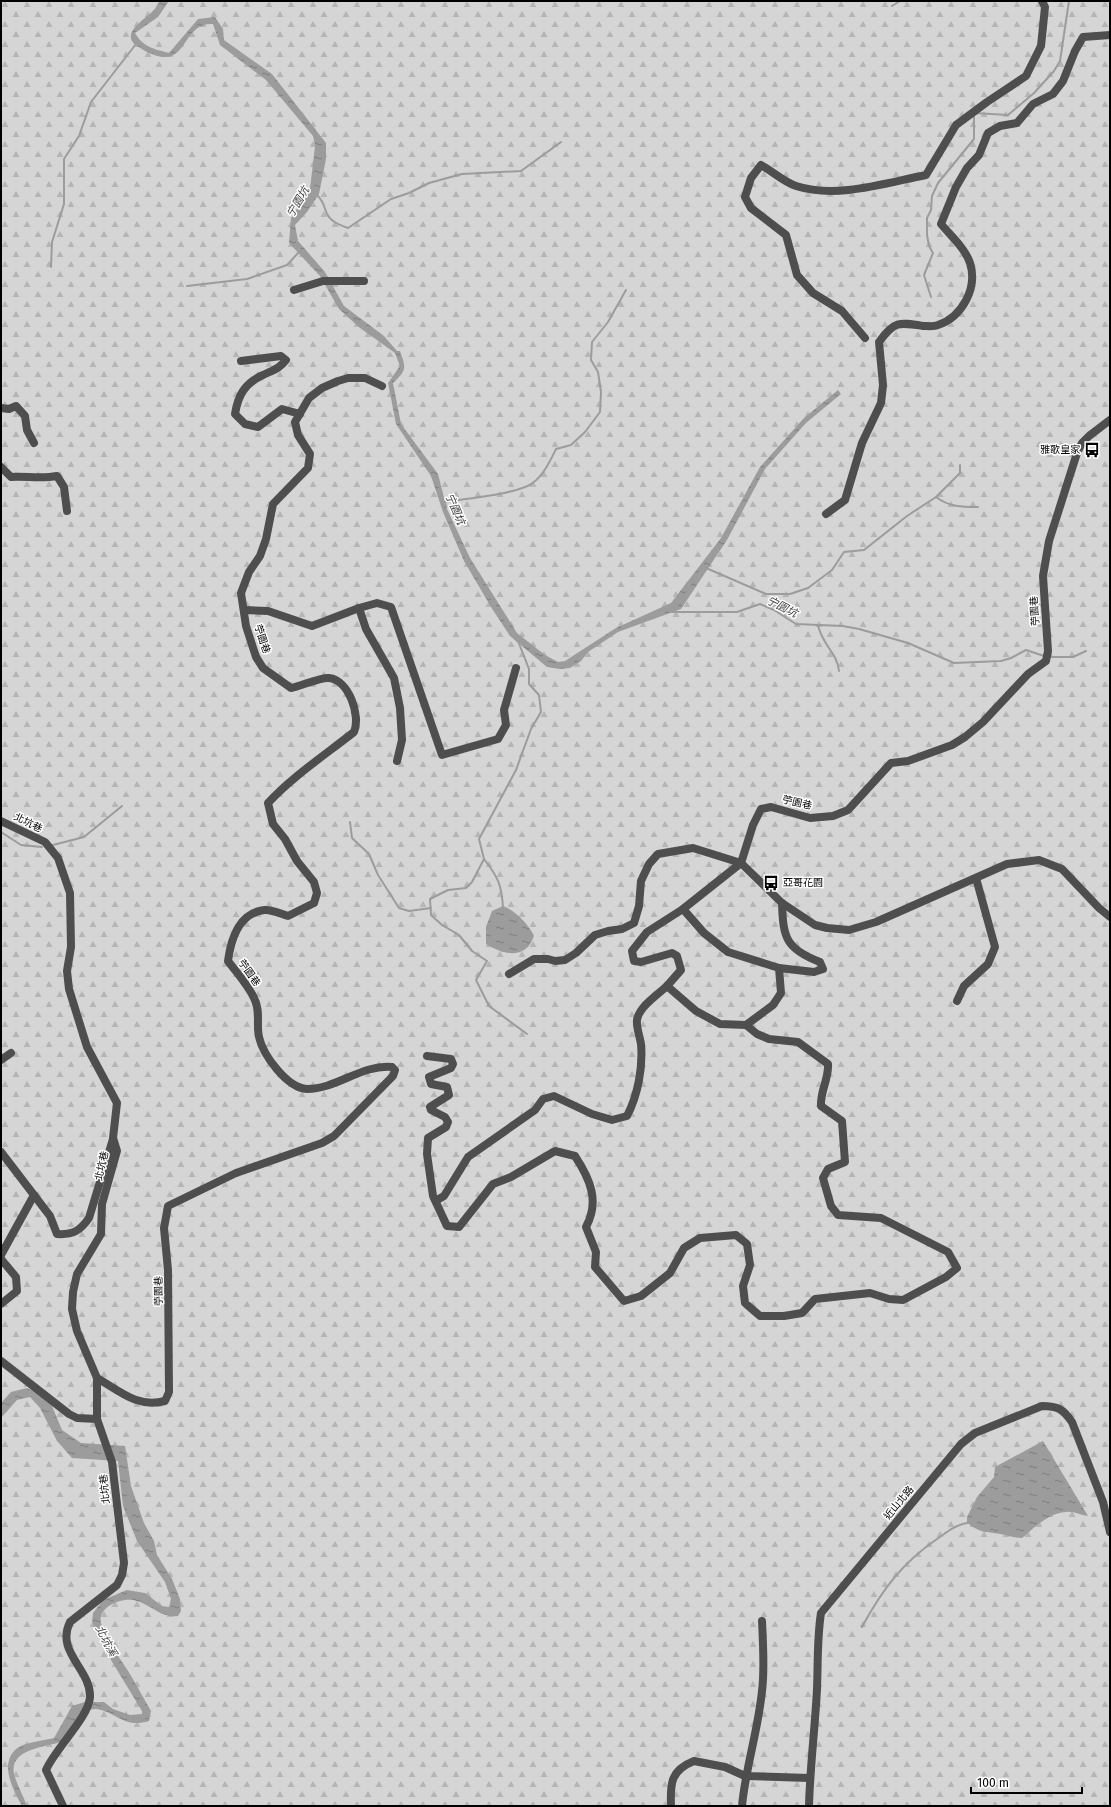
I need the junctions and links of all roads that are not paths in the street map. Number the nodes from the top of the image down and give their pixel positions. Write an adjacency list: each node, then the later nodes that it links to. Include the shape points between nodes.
1 (1042, 1): 5 (street, via 1045,7 1041,46 1026,76 956,125 926,175 846,191 795,186 762,165 751,178 745,197 751,208 786,235 797,275 813,293 842,311)
2 (1110, 35): 14 (street, via 1083,37 1063,81 1053,94 1034,104 1017,123 1000,126 988,133 979,155 956,187 941,224 962,249 970,264 972,281 968,300 950,319 937,326 902,322 888,330 879,342 883,385 880,403 862,443 845,500)
3 (364, 281): 4 (street, via 323,281)
4 (294, 290)
5 (865, 338)
6 (241, 361): 9 (street, via 281,356 286,360 280,368 248,383 238,399 235,414 245,424 258,427 282,409)
7 (382, 386): 9 (street, 苧園巷, via 366,378 348,378 322,388 309,398)
8 (1, 408): 11 (street, via 9,409 16,406 25,416 27,430)
9 (300, 414): 16 (street, 苧園巷, via 295,422 298,435 310,454 308,468 273,504 260,556 244,580 241,593)
10 (1110, 420): 20 (street, 苧園巷, via 1082,443 1049,541 1043,576 1048,651 1046,661 1028,674 983,722 965,737 952,745 908,761 892,763 848,810 834,816 810,818 771,807 761,809)
11 (34, 443)
12 (1, 468): 13 (street, via 10,477 57,476 64,487)
13 (67, 511)
14 (826, 514)
15 (358, 608): 16 (street, via 312,626 268,611); 17 (street, via 377,603 391,607 442,755 498,739 506,725 504,710); 18 (street, via 366,629 394,678 400,708 402,740)
16 (244, 610): 41 (street, 苧園巷, via 251,642 263,668 291,688 322,678 332,678 348,692 354,703 356,726 354,732 306,769 268,803 273,824 314,882 317,893 314,903 288,916 265,909 246,916 238,926 228,960 255,999 259,1014 259,1037 264,1052 290,1082 306,1089 324,1086 376,1066 392,1067 395,1070 393,1076 334,1136 322,1143 236,1172 168,1206 164,1228 168,1270 170,1372 165,1401 153,1404 139,1402)
17 (516, 668)
18 (397, 761)
19 (1, 821): 33 (street, 北坑巷, via 46,842 58,858 70,894 70,947 67,971 69,989 87,1047 117,1103)
20 (741, 863): 22 (street); 23 (street); 26 (street, via 693,848 658,854 649,864 641,881 639,906 634,923 622,929 595,935 565,960 534,959)
21 (976, 878): 22 (street, via 876,922 849,930 815,925); 24 (street, via 1007,864 1039,860 1062,869); 28 (street, via 995,947 988,964 964,986)
22 (782, 903): 25 (street, via 784,929 789,943 820,962 822,970 814,972)
23 (683, 909): 25 (street, via 704,933 728,952); 27 (street, via 647,932 632,951 634,961 641,962 672,953 677,956 681,970)
24 (1110, 916)
25 (779, 968): 29 (street, via 781,993 773,1005)
26 (509, 974)
27 (667, 986): 29 (street, via 696,1011 720,1024); 36 (street, via 642,1009 637,1020 641,1045 640,1074 627,1116 612,1120 592,1114 554,1096 543,1099 535,1110 468,1157 444,1196)
28 (957, 1001)
29 (746, 1025): 36 (street, via 768,1039 798,1042 828,1064 820,1097 821,1106 842,1121 845,1162 828,1168 823,1178 831,1206 838,1215 881,1218 948,1252 957,1268 946,1277 903,1300 870,1293 815,1298 802,1313 760,1316 745,1303 743,1286 750,1265 747,1244 736,1235 700,1238 684,1248 670,1273 641,1296 624,1301 595,1267 596,1252 586,1227 592,1216 593,1197 587,1174 575,1156 556,1151 493,1184 459,1227 447,1226)
30 (11, 1053): 32 (street)
31 (427, 1056): 36 (street, via 451,1059 453,1064 452,1068 429,1077 431,1084 448,1087 449,1092 449,1095 430,1107 430,1110 445,1117 448,1122 446,1127 428,1138 430,1179 433,1196)
32 (1, 1060)
33 (113, 1138): 35 (street, 北坑巷, via 88,1218 82,1228 69,1235 58,1234 50,1216); 41 (street, 北坑巷, via 116,1151 102,1204 102,1234 77,1274 73,1292 72,1309 78,1331)
34 (1, 1152): 35 (street, 北坑巷)
35 (34, 1196): 37 (street)
36 (437, 1200)
37 (1, 1255)
38 (1, 1259): 39 (street, via 16,1277 17,1291)
39 (1, 1304)
40 (1, 1361): 42 (street, via 77,1418)
41 (98, 1378): 42 (street, 北坑巷)
42 (98, 1419): 47 (street, 北坑巷, via 112,1462 124,1563 117,1585 67,1627 65,1639 89,1684 88,1703 69,1736 51,1758 46,1770)
43 (1110, 1532): 46 (street, 近山北路, via 1103,1502 1072,1422 1064,1411 1052,1406 1042,1406 975,1433 966,1440 821,1613)
44 (762, 1621): 45 (street, via 763,1680)
45 (745, 1776): 46 (street); 48 (street, via 724,1767 694,1761 678,1770 673,1778); 49 (street)
46 (809, 1778): 50 (street, 近山北路)
47 (63, 1806)
48 (671, 1806)
49 (742, 1806)
50 (809, 1806)

